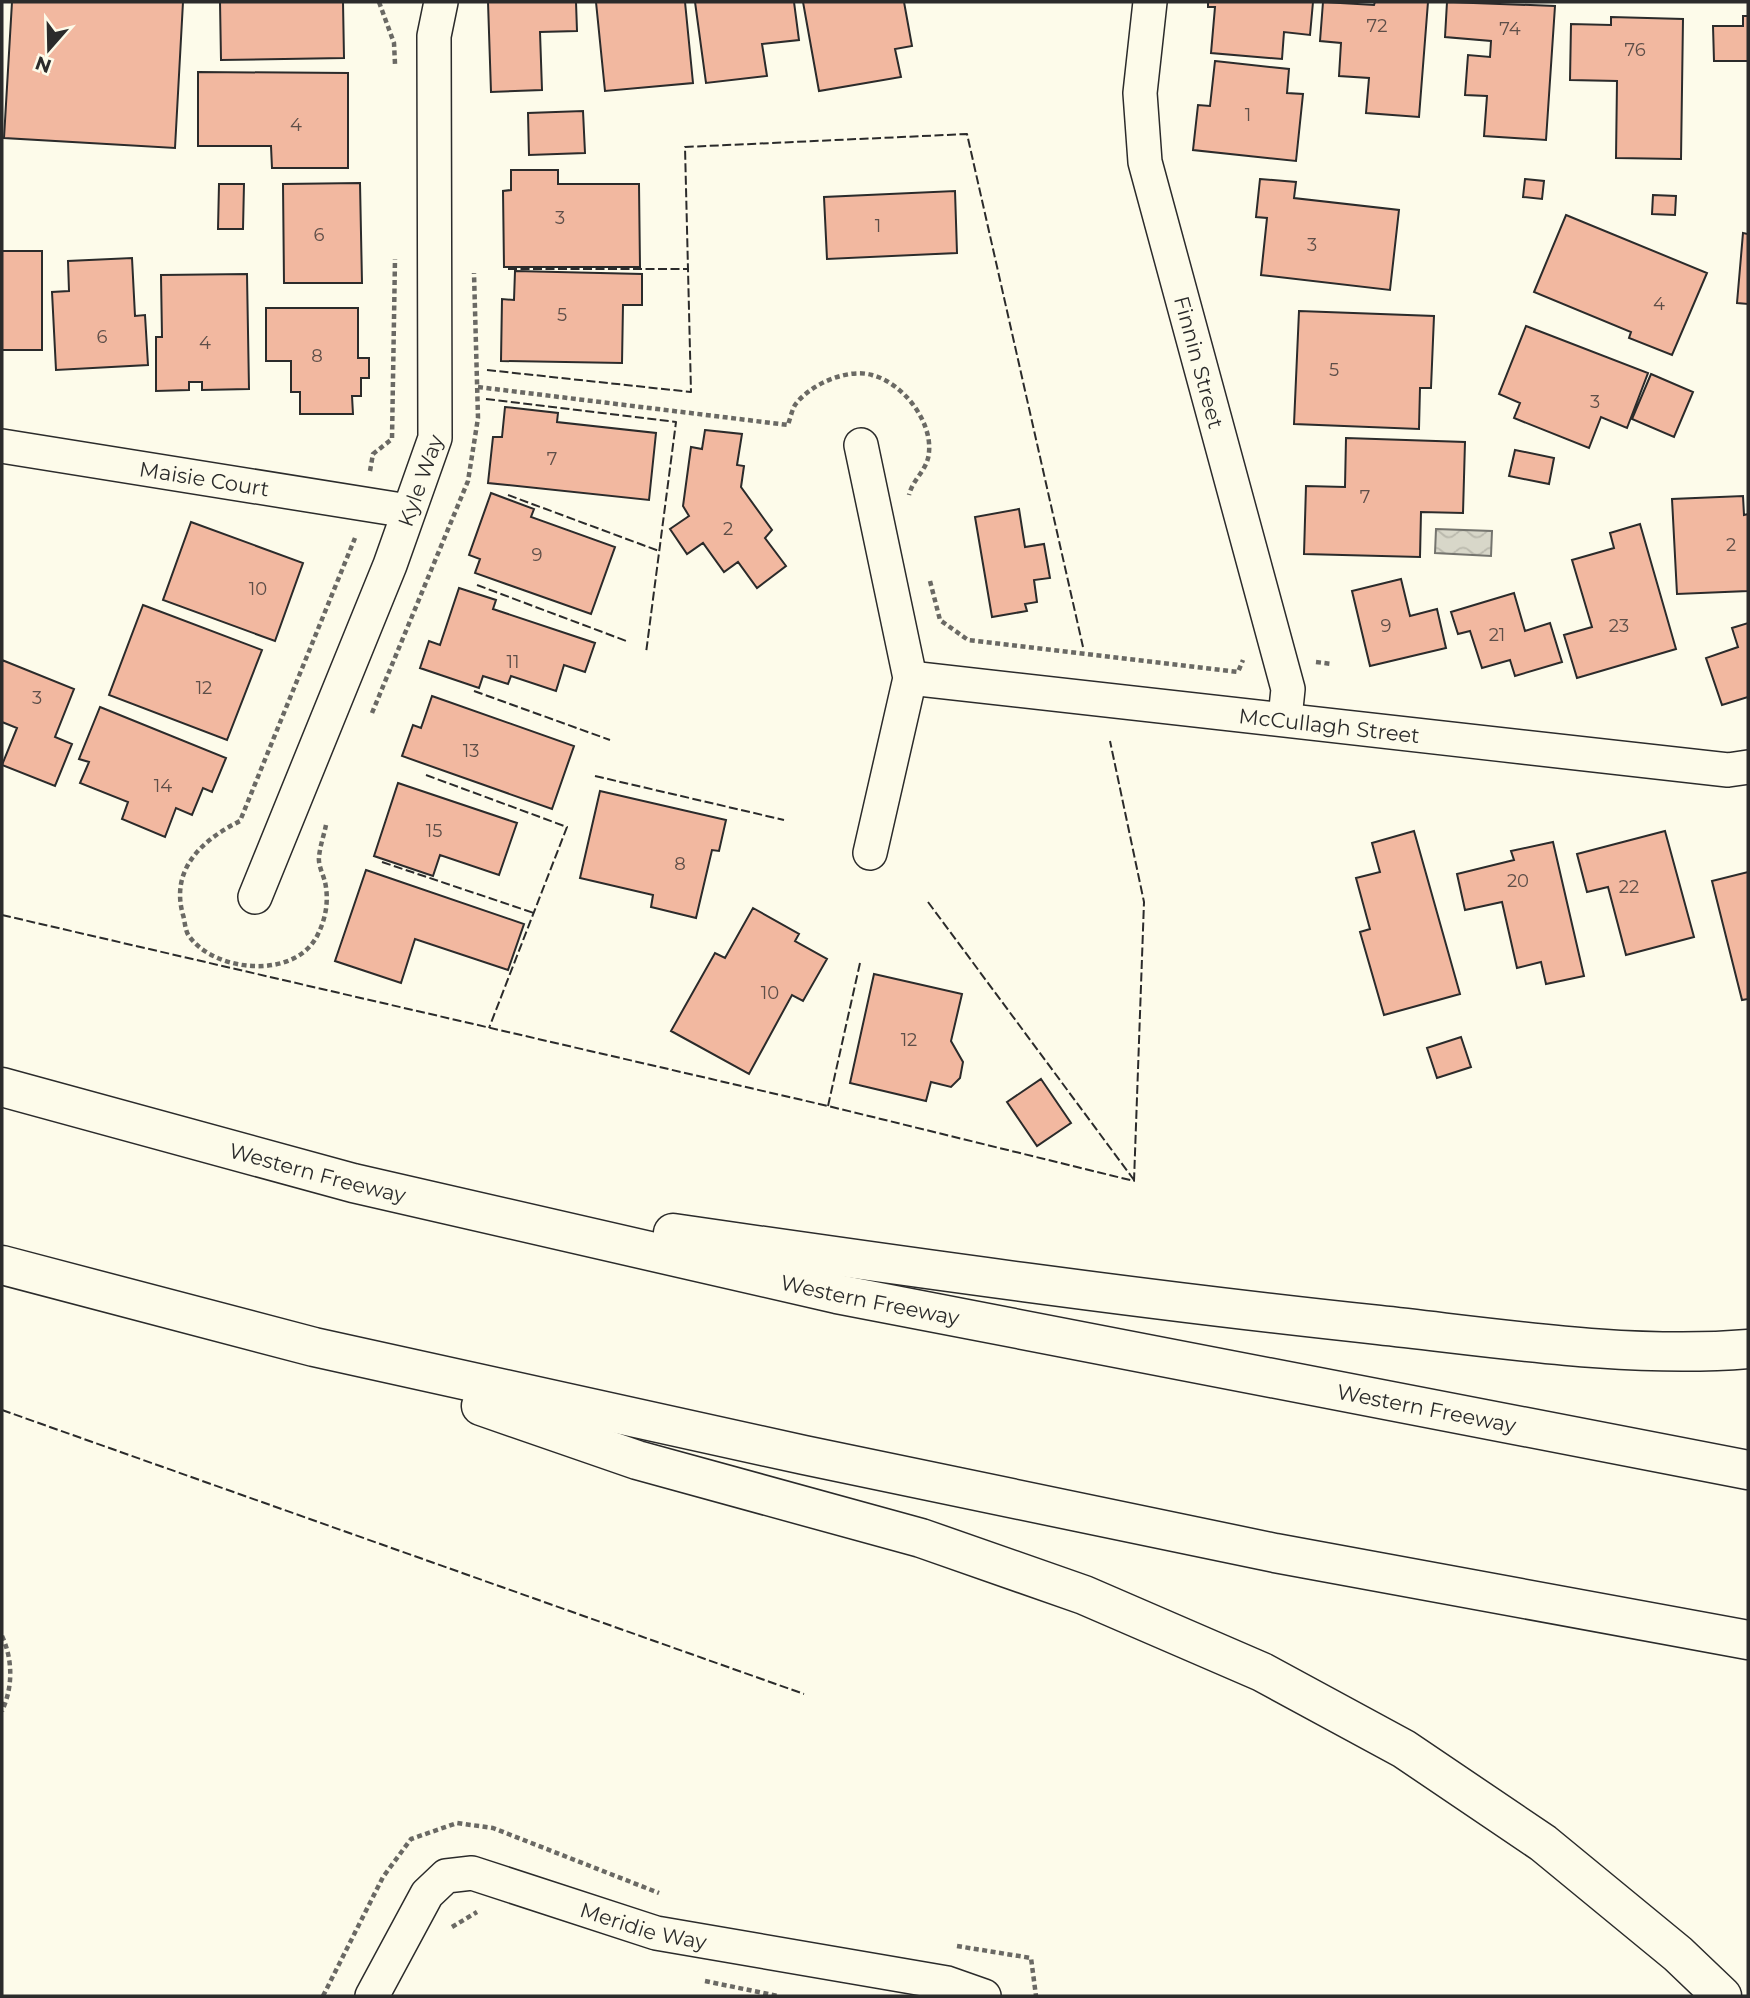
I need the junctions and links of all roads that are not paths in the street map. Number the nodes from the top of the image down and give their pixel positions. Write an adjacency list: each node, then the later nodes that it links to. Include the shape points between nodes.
1 (420, 2): 4 (street, Kyle Way)
2 (441, 2): 4 (street, Kyle Way)
3 (1150, 2): 9 (street, Finnin Street, via 1140,93 1145,162 1288,689)
4 (434, 36): 7 (street, Kyle Way, via 435,438)
5 (861, 445): 8 (street)
6 (2, 446): 7 (street, Maisie Court)
7 (408, 510): 12 (street, Kyle Way)
8 (910, 678): 9 (street, McCullagh Street); 11 (street)
9 (1285, 718): 10 (street, McCullagh Street, via 1728,770)
10 (1748, 767)
11 (870, 853)
12 (255, 897)
13 (2, 1087): 14 (highway, Western Freeway)
14 (353, 1183): 17 (highway, via 1221,1309 1544,1343); 18 (highway, Western Freeway, via 837,1294)
15 (2, 1265): 16 (highway)
16 (314, 1348): 19 (highway, via 1275,1553); 22 (highway, via 637,1460 921,1538 1084,1595 1262,1672 1405,1749 1543,1843)
17 (1748, 1349)
18 (1748, 1470)
19 (1748, 1640)
20 (372, 1996): 21 (street, Meridie Way, via 437,1882 446,1876 472,1873 656,1933 947,1983)
21 (985, 1996)
22 (1722, 1996)

